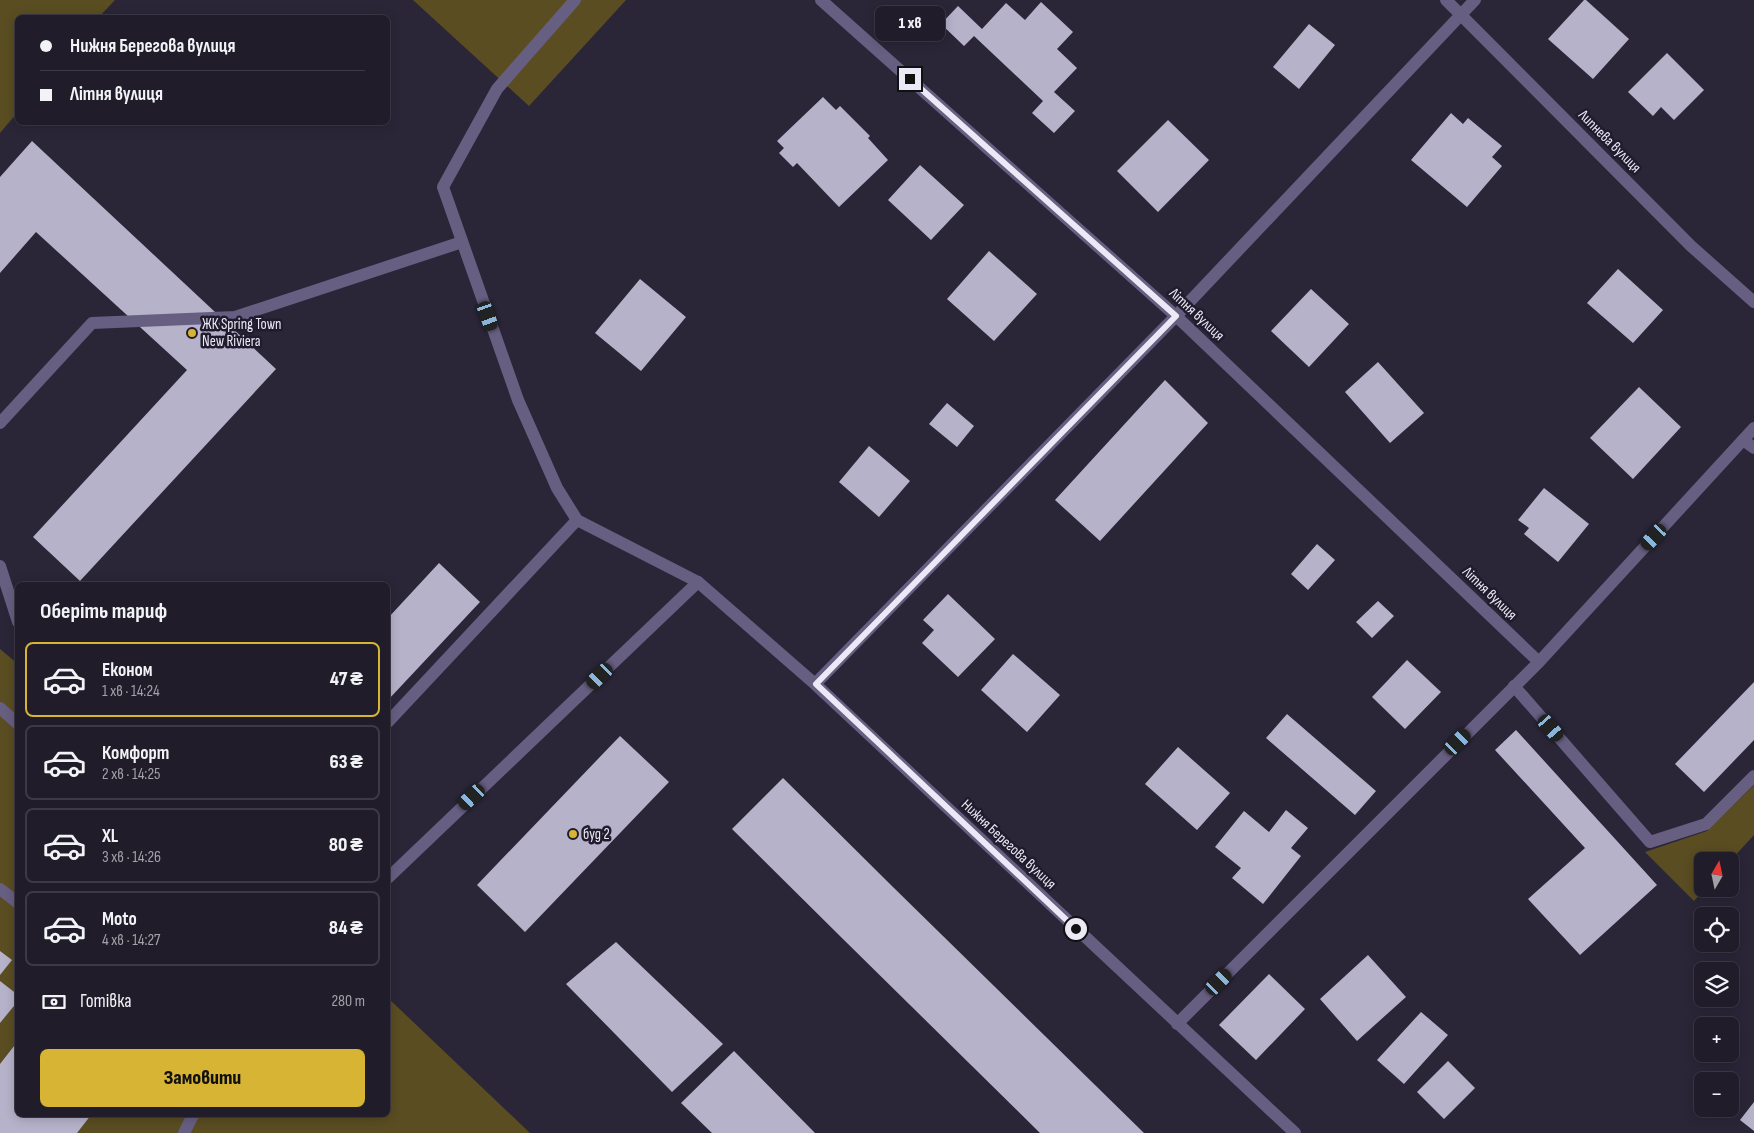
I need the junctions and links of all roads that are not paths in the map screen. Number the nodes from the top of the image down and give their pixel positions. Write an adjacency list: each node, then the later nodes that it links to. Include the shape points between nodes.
1 (575, 0): 6 (street, via 497,89 443,187)
2 (821, 0): 8 (street, Літня вулиця)
3 (1446, 0): 5 (street, Липнева вулиця)
4 (1475, 0): 5 (street)
5 (1462, 14): 7 (street, Липнева вулиця, via 1691,246); 8 (street)
6 (462, 242): 9 (street, via 235,318 92,323); 13 (street, via 518,400 557,488)
7 (1754, 302)
8 (1176, 316): 17 (street, Літня вулиця); 18 (street)
9 (0, 423)
10 (1754, 428): 11 (street)
11 (1743, 440): 12 (street); 17 (street)
12 (1754, 448)
13 (576, 520): 15 (street, Нижня Берегова вулиця); 21 (street)
14 (0, 566): 16 (street)
15 (698, 582): 18 (street, Нижня Берегова вулиця); 24 (street)
16 (15, 613)
17 (1539, 662): 19 (street)
18 (816, 684): 27 (street, Нижня Берегова вулиця)
19 (1514, 686): 23 (street, via 1650,842 1706,824); 27 (street)
20 (0, 708): 22 (street)
21 (390, 720)
22 (15, 721)
23 (1754, 776)
24 (390, 876)
25 (0, 889): 26 (street)
26 (15, 901)
27 (1177, 1024): 30 (street, Нижня Берегова вулиця)
28 (192, 1117): 29 (street)
29 (184, 1133)
30 (1295, 1133)

